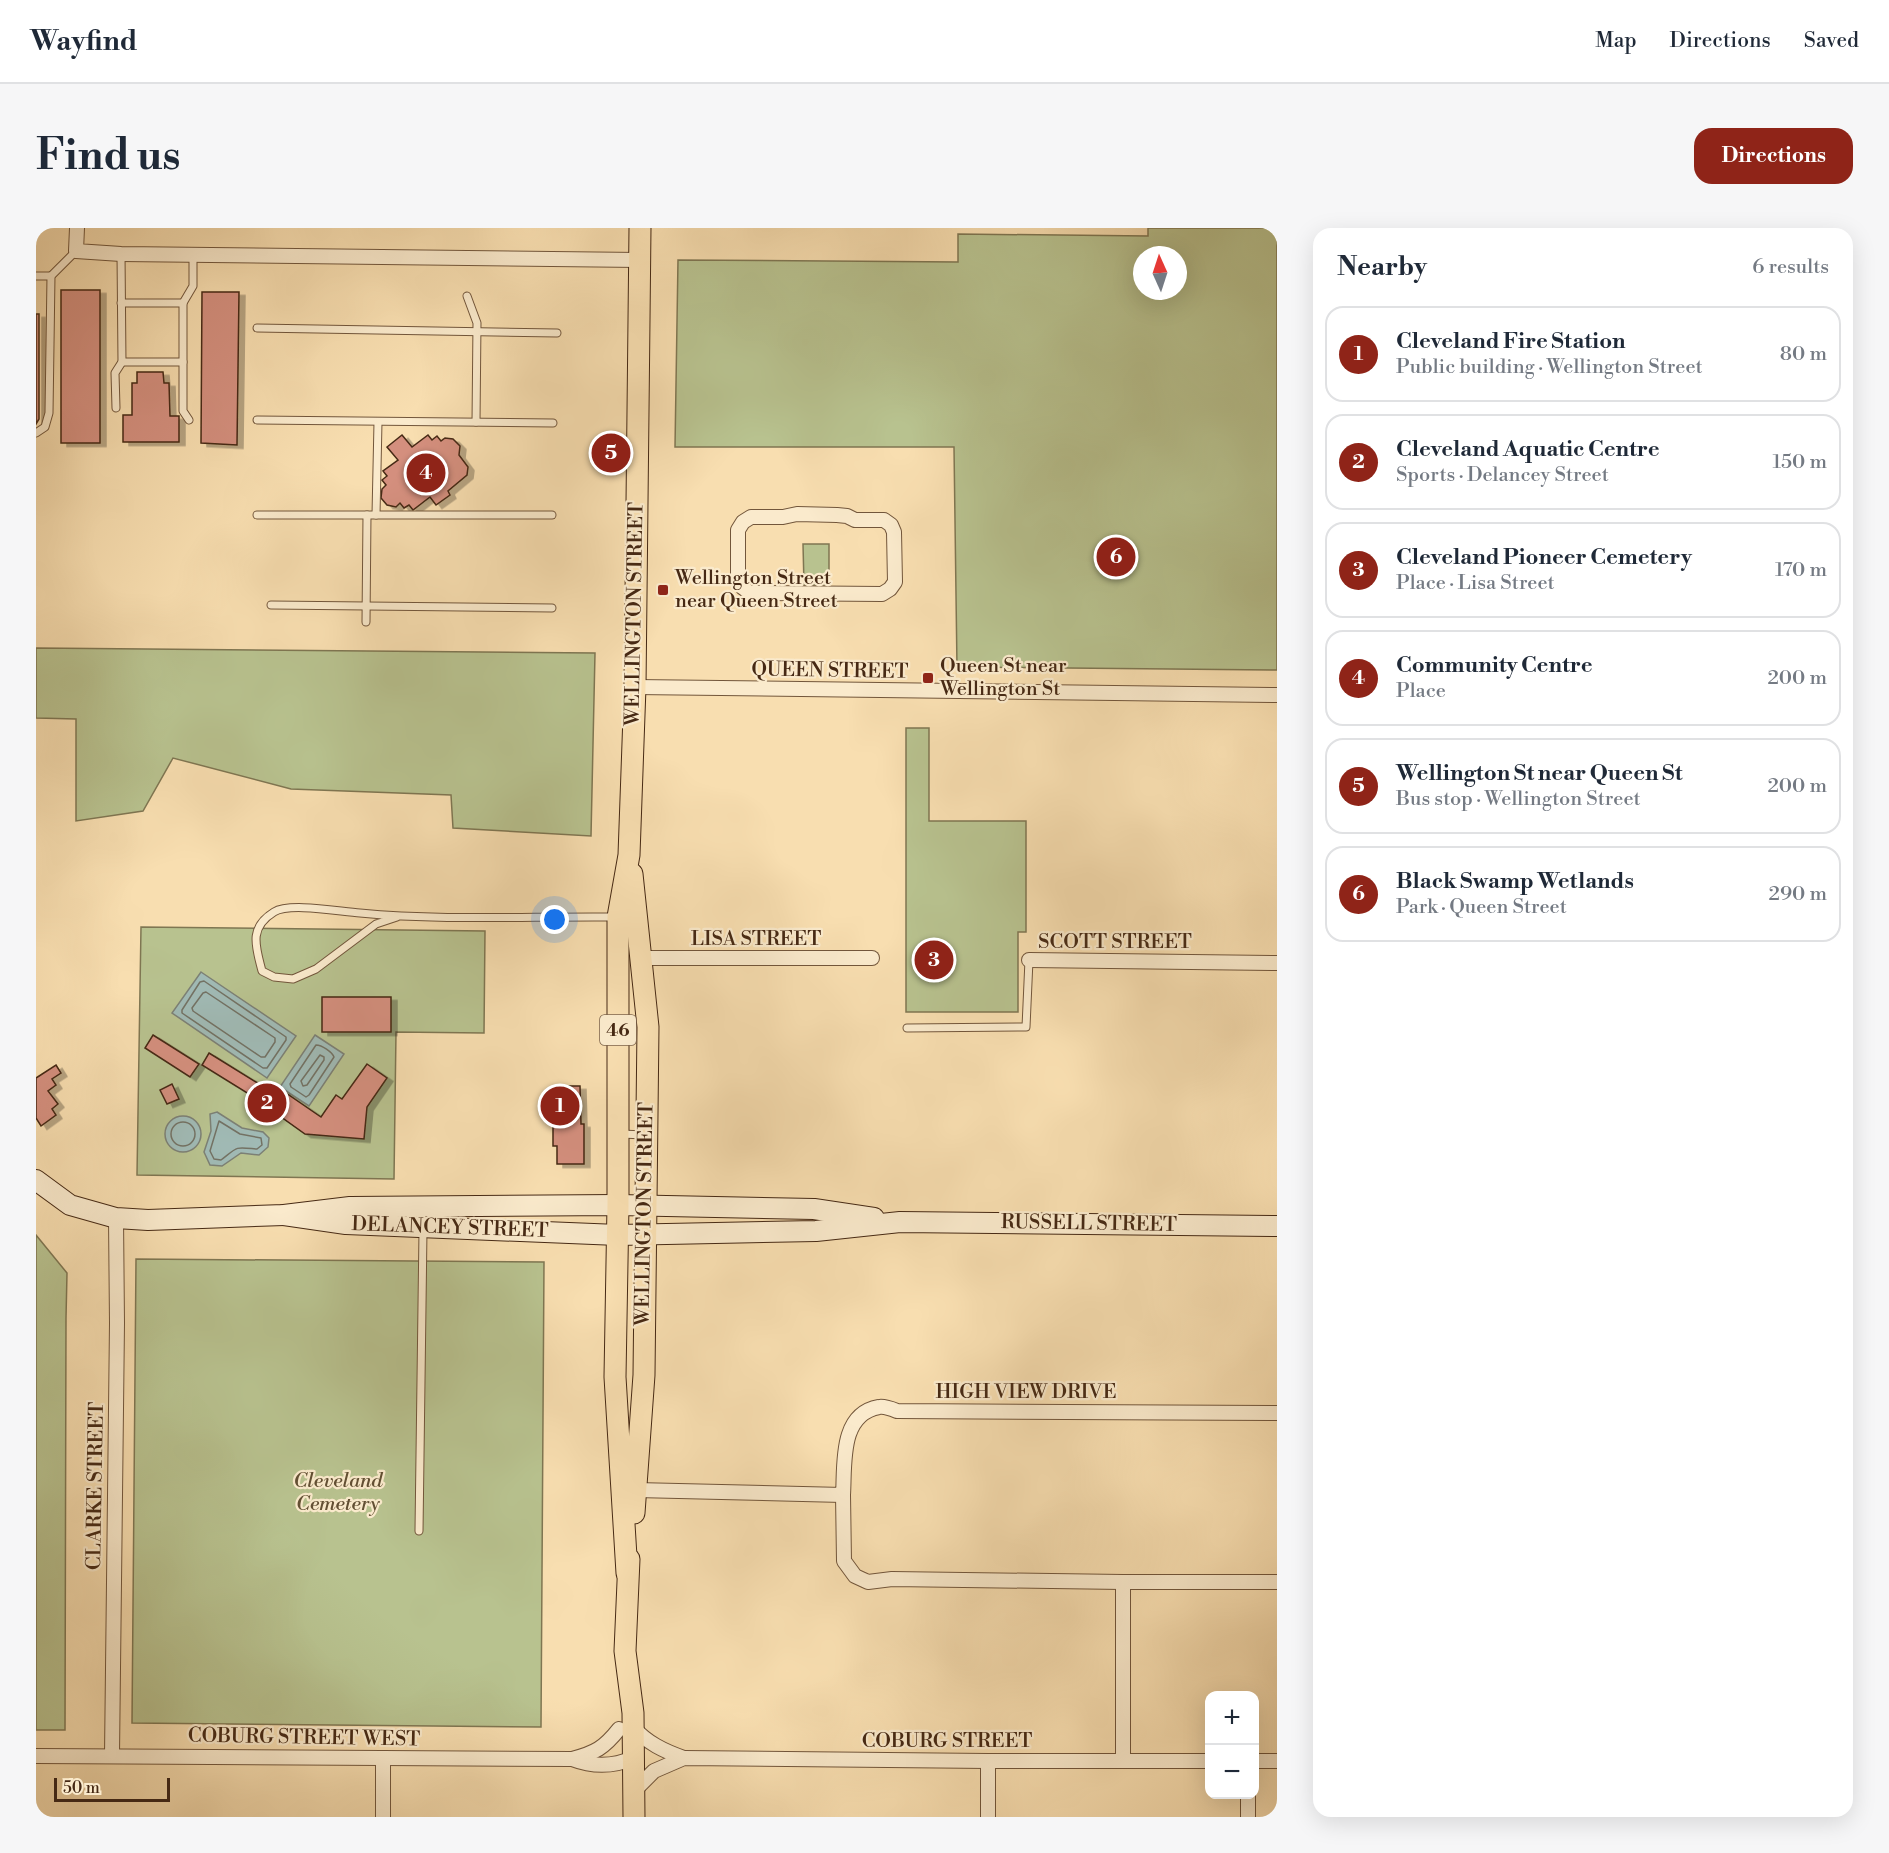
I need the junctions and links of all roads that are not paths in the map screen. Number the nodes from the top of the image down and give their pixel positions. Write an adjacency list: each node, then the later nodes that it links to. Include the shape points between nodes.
1 (76, 228): 3 (street)
2 (640, 228): 6 (main road, WELLINGTON STREET / 46)
3 (76, 251): 4 (street); 8 (lane)
4 (121, 254): 5 (street); 10 (lane)
5 (193, 254): 6 (street); 11 (lane, via 193,286)
6 (640, 260): 33 (main road, WELLINGTON STREET / 46)
7 (36, 276): 8 (lane)
8 (51, 276): 23 (lane, via 49,413 45,427)
9 (467, 296): 13 (lane)
10 (121, 303): 11 (lane); 15 (lane)
11 (183, 303): 16 (lane)
12 (258, 328): 13 (lane)
13 (477, 332): 14 (lane); 21 (lane)
14 (557, 333)
15 (122, 362): 16 (lane); 17 (lane, via 115,373)
16 (183, 362): 18 (lane, via 183,411)
17 (116, 408)
18 (189, 420)
19 (257, 420): 20 (lane)
20 (378, 422): 21 (lane); 26 (lane)
21 (476, 422): 22 (lane)
22 (553, 423)
23 (36, 433)
24 (256, 515): 25 (lane)
25 (367, 515): 26 (lane); 30 (lane)
26 (376, 515): 27 (lane)
27 (552, 515)
28 (816, 594): 28 (street, via 882,594 890,589 895,582 891,525 884,520 855,520 837,514 751,517 743,522 738,530 738,579 742,587 750,592)
29 (271, 605): 30 (lane)
30 (365, 606): 31 (lane); 32 (lane)
31 (552, 608)
32 (366, 622)
33 (635, 687): 34 (street, QUEEN STREET); 35 (main road, WELLINGTON STREET / 46)
34 (1277, 695)
35 (629, 855): 36 (main road, WELLINGTON STREET / 46); 38 (main road, WELLINGTON STREET / 46)
36 (618, 916): 37 (lane); 43 (main road, WELLINGTON STREET / 46)
37 (397, 917): 37 (lane, via 297,907 276,910 260,923 254,937 262,971 274,978 301,976 376,924)
38 (640, 958): 39 (street, LISA STREET); 44 (main road, WELLINGTON STREET / 46, via 648,1027)
39 (872, 958)
40 (1029, 960): 41 (street, SCOTT STREET); 42 (lane, SCOTT STREET, via 1026,1027)
41 (1277, 963)
42 (907, 1028)
43 (618, 1134): 44 (lane); 46 (main road, WELLINGTON STREET / 46)
44 (646, 1135): 48 (main road, WELLINGTON STREET / 46)
45 (36, 1180): 51 (main road, DELANCEY STREET, via 70,1205)
46 (618, 1205): 47 (main road, DELANCEY STREET); 48 (main road, RUSSELL STREET); 57 (main road, WELLINGTON STREET / 46)
47 (459, 1206): 49 (main road, DELANCEY STREET); 55 (lane)
48 (645, 1206): 52 (main road, RUSSELL STREET, via 814,1209); 56 (main road, WELLINGTON STREET / 46)
49 (424, 1207): 50 (main road, DELANCEY STREET, via 350,1207); 54 (lane)
50 (284, 1215): 51 (main road, DELANCEY STREET); 54 (main road, DELANCEY STREET, via 346,1224)
51 (116, 1218): 66 (street, CLARKE STREET)
52 (900, 1222): 53 (main road, RUSSELL STREET); 56 (main road, RUSSELL STREET, via 816,1232)
53 (1277, 1226)
54 (423, 1227): 55 (main road, DELANCEY STREET); 61 (lane)
55 (458, 1228): 57 (main road, DELANCEY STREET)
56 (644, 1234): 57 (main road, RUSSELL STREET); 59 (main road, WELLINGTON STREET / 46, via 644,1375)
57 (618, 1235): 62 (main road, WELLINGTON STREET / 46, via 615,1377)
58 (1277, 1413): 60 (street, HIGH VIEW DRIVE, via 897,1411 880,1407 855,1420 847,1434)
59 (636, 1490): 60 (street); 62 (main road, WELLINGTON STREET / 46)
60 (843, 1494): 63 (street, HIGH VIEW DRIVE, via 844,1561 855,1576 868,1582)
61 (419, 1531)
62 (627, 1573): 65 (main road, WELLINGTON STREET / 46)
63 (1123, 1582): 64 (street, HIGH VIEW DRIVE); 71 (street)
64 (1277, 1582)
65 (626, 1728): 68 (street, COBURG STREET, via 656,1747); 70 (street, COBURG STREET WEST, via 596,1753); 72 (main road, WELLINGTON STREET / 46)
66 (112, 1755): 67 (street, COBURG STREET WEST); 69 (street, COBURG STREET WEST)
67 (36, 1756)
68 (684, 1758): 73 (street, COBURG STREET); 77 (street, COBURG STREET, via 654,1771)
69 (384, 1759): 70 (street, COBURG STREET WEST); 79 (street)
70 (572, 1759): 72 (street, COBURG STREET WEST, via 586,1765)
71 (1123, 1760): 73 (street, COBURG STREET); 74 (street, COBURG STREET)
72 (627, 1761): 77 (main road, WELLINGTON STREET / 46); 80 (main road, WELLINGTON STREET / 46)
73 (988, 1761): 82 (street)
74 (1205, 1761)
75 (1259, 1761): 76 (street)
76 (1277, 1761)
77 (634, 1791): 81 (main road, WELLINGTON STREET / 46)
78 (1248, 1799): 83 (street)
79 (383, 1817)
80 (621, 1817)
81 (634, 1817)
82 (988, 1817)
83 (1248, 1817)

